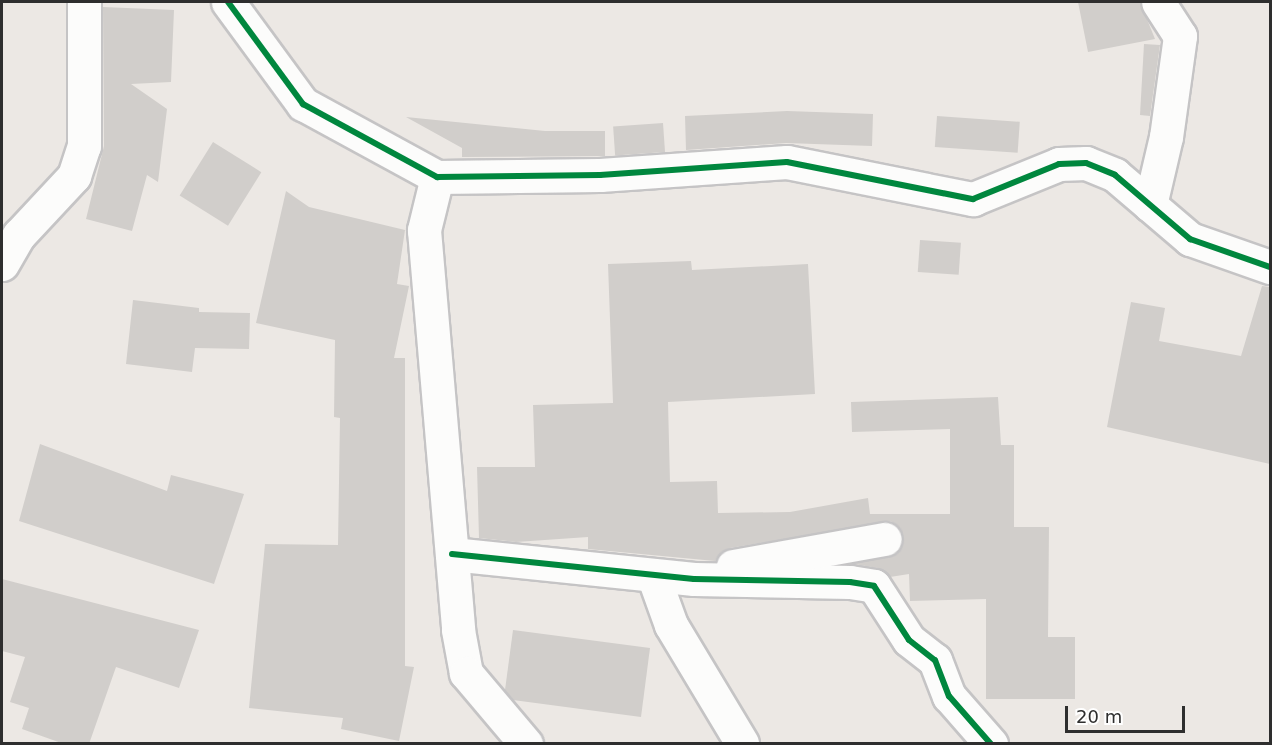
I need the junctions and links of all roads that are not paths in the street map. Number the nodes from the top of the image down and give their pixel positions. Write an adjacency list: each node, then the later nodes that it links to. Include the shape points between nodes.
1 (84, 2): 6 (street, via 84,146 74,176 19,235)
2 (228, 2): 4 (street, via 303,104)
3 (1158, 2): 5 (street, via 1180,36 1166,137)
4 (437, 177): 5 (street, via 600,175 787,162 973,199 1059,164 1086,163 1115,175); 9 (street, via 424,230)
5 (1150, 205): 7 (street, via 1190,239)
6 (2, 264)
7 (1270, 267)
8 (885, 539): 11 (street, via 743,563)
9 (452, 554): 10 (street); 13 (street, via 466,673)
10 (653, 575): 11 (street); 12 (street, via 671,625)
11 (694, 579): 14 (street, via 850,582 874,586 909,640 935,660 949,696)
12 (742, 742)
13 (526, 744)
14 (990, 744)

